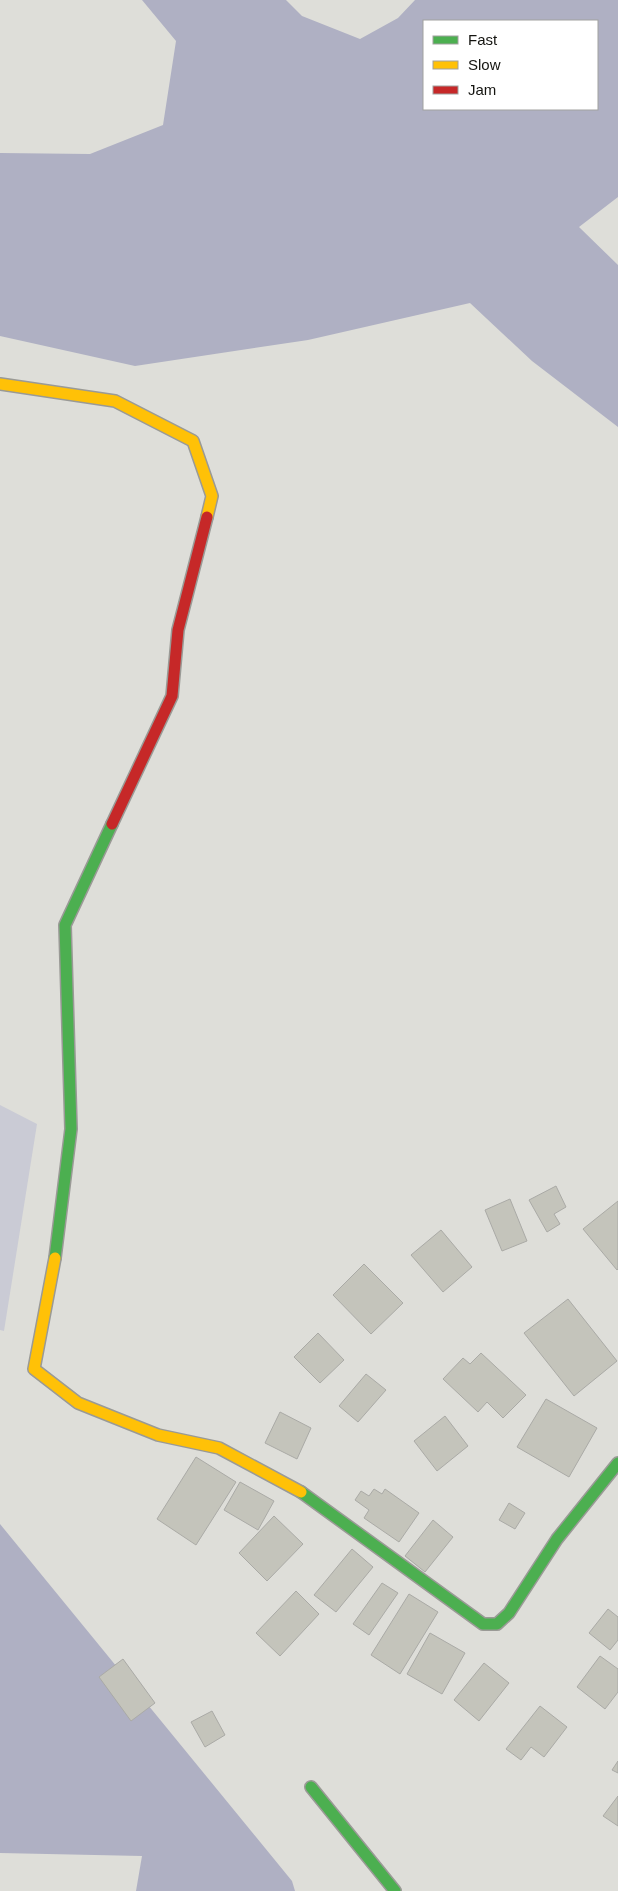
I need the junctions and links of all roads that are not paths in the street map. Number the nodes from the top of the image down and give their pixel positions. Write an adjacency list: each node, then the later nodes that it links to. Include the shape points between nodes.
1 (0, 384): 2 (street, via 115,401 193,441 212,496 178,630 172,696 65,925 71,1129 60,1229 34,1369 78,1403 158,1434 219,1448 307,1495 482,1624 497,1624 509,1613 557,1539)
2 (618, 1463)
3 (311, 1787): 4 (street)
4 (395, 1891)

